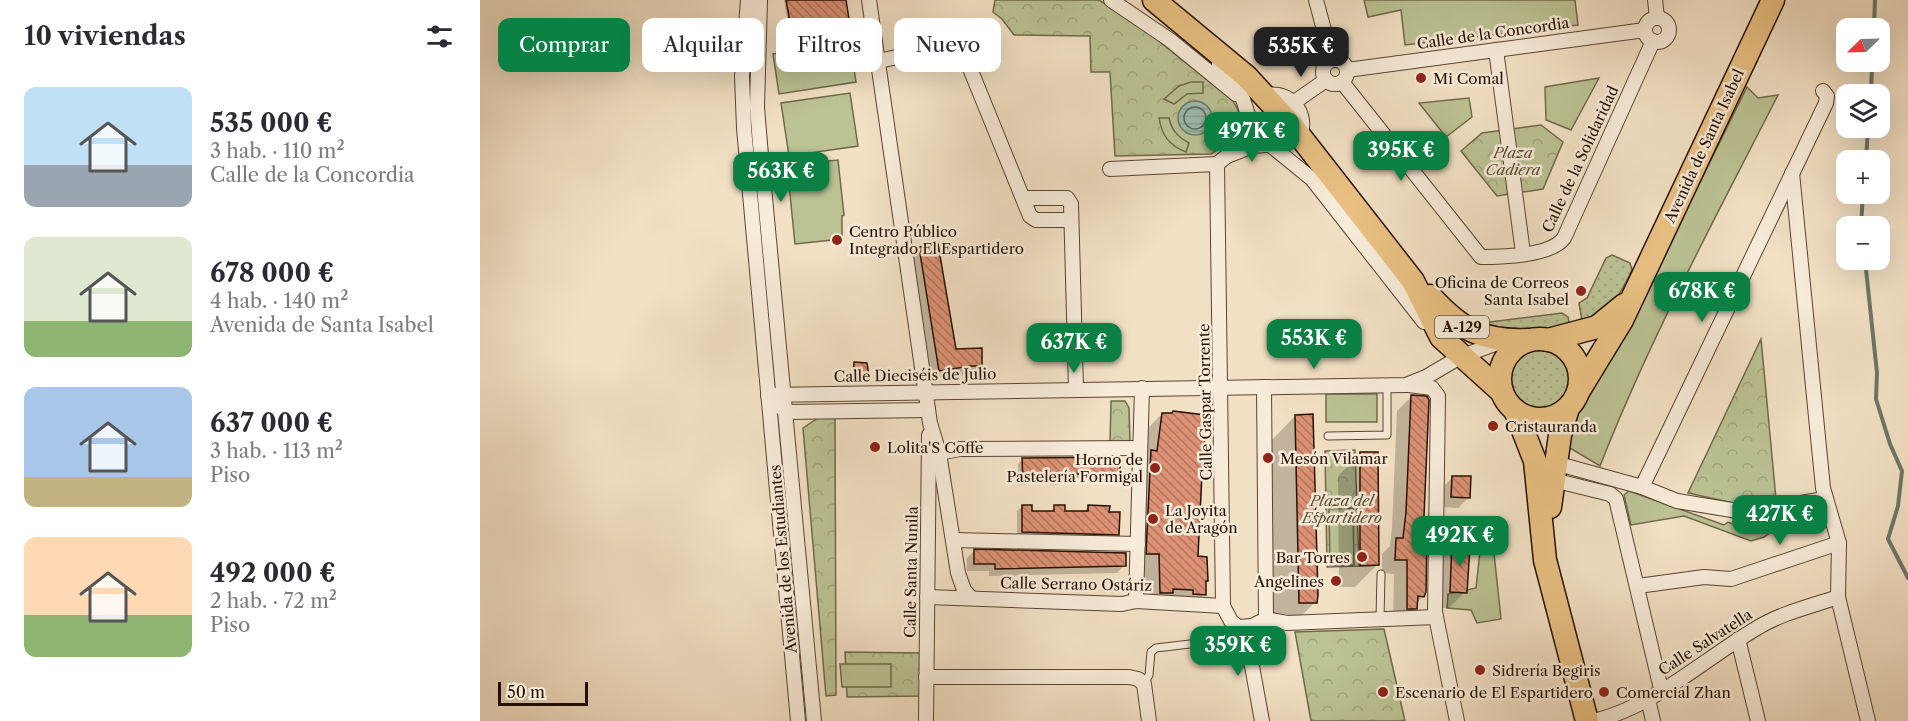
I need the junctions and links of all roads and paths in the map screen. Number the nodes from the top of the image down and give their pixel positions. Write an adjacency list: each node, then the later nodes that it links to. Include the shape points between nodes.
1 (748, 0): 46 (street, Avenida de los Estudiantes, via 742,97)
2 (869, 0): 10 (street)
3 (1111, 0): 20 (street, via 1170,40)
4 (1154, 0): 20 (main road, A-129, via 1207,41)
5 (1316, 0): 14 (street)
6 (1655, 0): 9 (street)
7 (1773, 0): 32 (main road, Avenida de Santa Isabel)
8 (761, 5): 45 (street, Avenida de los Estudiantes, via 759,144)
9 (1657, 17): 11 (street, via 1647,22); 11 (street, via 1665,20 1669,32 1661,41)
10 (872, 18)
11 (1649, 36): 12 (street, Calle de la Concordia); 30 (street, Calle de la Solidaridad, via 1564,238 1551,249)
12 (1496, 50): 16 (street, Calle de la Concordia); 30 (street)
13 (882, 60): 26 (street, via 945,51 964,59)
14 (1332, 60): 16 (street, via 1339,61); 17 (street, via 1323,69)
15 (880, 72): 43 (street)
16 (1344, 76): 17 (street, via 1332,84); 30 (street, Calle de la Solidaridad, via 1481,257)
17 (1326, 80): 19 (street)
18 (1823, 91): 25 (street, via 1826,103)
19 (1293, 103): 20 (street, via 1283,95); 21 (street, via 1302,120)
20 (1251, 107): 21 (main road, A-129); 22 (street, via 1257,136); 23 (street)
21 (1300, 135): 22 (street); 31 (main road, A-129)
22 (1271, 145): 23 (street, via 1248,148); 33 (street, via 1312,179 1424,321)
23 (1222, 160): 24 (street); 39 (street, Calle Gaspar Torrente)
24 (1110, 169)
25 (1792, 173): 27 (street); 28 (street)
26 (1024, 198): 29 (street, via 1030,216 1036,220); 29 (street, via 1067,198)
27 (1773, 212): 28 (street, via 1782,210); 55 (street)
28 (1797, 216): 56 (street)
29 (1071, 220): 42 (street)
30 (1523, 253)
31 (1413, 280): 33 (main road, A-129); 34 (main road, A-129, via 1457,323 1478,334)
32 (1635, 292): 35 (main road, Avenida de Santa Isabel, via 1597,327); 47 (main road, Avenida de Santa Isabel)
33 (1441, 337): 36 (main road, A-129)
34 (1504, 340): 35 (main road, A-129); 36 (street, Calle Dieciséis de Julio)
35 (1538, 340): 44 (main road, via 1509,353 1500,376); 47 (main road, via 1565,348 1577,363 1580,375)
36 (1460, 357): 38 (street, Calle Dieciséis de Julio); 44 (main road, A-129)
37 (1387, 385): 38 (street, Calle Dieciséis de Julio); 40 (street, Calle Dieciséis de Julio); 51 (lane, via 1387,435)
38 (1406, 385): 68 (street, via 1430,387 1438,396)
39 (1222, 387): 40 (street, Calle Dieciséis de Julio); 41 (street, Calle Dieciséis de Julio); 67 (street, Calle Gaspar Torrente)
40 (1264, 387): 70 (street)
41 (1142, 388): 42 (street, Calle Dieciséis de Julio); 52 (street)
42 (1076, 389): 43 (street, Calle Dieciséis de Julio)
43 (927, 391): 45 (street, Calle Dieciséis de Julio); 50 (street)
44 (1502, 392): 48 (main road)
45 (785, 393): 46 (street); 49 (street, Avenida de los Estudiantes)
46 (768, 395): 49 (street); 78 (street, Avenida de los Estudiantes)
47 (1573, 400): 48 (main road, via 1555,416 1539,419); 54 (main road, Avenida de Santa Isabel)
48 (1515, 410): 62 (main road, Avenida de Santa Isabel, via 1535,461 1545,560)
49 (786, 412): 50 (street); 79 (street, Avenida de los Estudiantes)
50 (929, 416): 53 (street); 63 (street, Calle Santa Nunila)
51 (1328, 436)
52 (1140, 448): 53 (street, via 960,449); 59 (street)
53 (939, 453): 57 (street)
54 (1554, 472): 55 (street); 61 (street, via 1616,499); 62 (main road, Avenida de Santa Isabel, via 1550,518)
55 (1642, 486): 56 (street, via 1677,501 1744,512)
56 (1824, 499): 58 (street)
57 (953, 540): 59 (street); 65 (street, via 961,584)
58 (1839, 543): 61 (street, via 1731,579 1704,577); 64 (street)
59 (1138, 544): 66 (street)
60 (1381, 574): 69 (lane)
61 (1638, 586): 76 (street)
62 (1556, 592): 84 (main road, Avenida de Santa Isabel)
63 (927, 597): 65 (street, Calle Serrano Ostáriz); 74 (street, Calle Santa Nunila)
64 (1838, 597): 72 (street, Calle Salvatella, via 1767,622); 88 (street)
65 (971, 598): 66 (street, Calle Serrano Ostáriz, via 1122,604)
66 (1136, 601): 67 (street, Calle Serrano Ostáriz)
67 (1223, 606): 71 (street, via 1234,624)
68 (1436, 617): 69 (street); 83 (street)
69 (1380, 619): 70 (street, via 1287,623)
70 (1266, 620): 71 (street)
71 (1245, 628): 82 (street)
72 (1738, 639): 76 (street, Calle Salvatella); 87 (street)
73 (1190, 644): 75 (lane, via 1150,652 1149,675)
74 (926, 677): 75 (street, via 1129,677); 80 (street, Calle Santa Nunila)
75 (1144, 684): 81 (street)
76 (1661, 689): 77 (street, Calle Salvatella)
77 (1648, 699): 85 (street, Calle Salvatella); 86 (street)
78 (798, 721)
79 (814, 721)
80 (926, 721)
81 (1149, 721)
82 (1262, 721)
83 (1457, 721)
84 (1587, 721)
85 (1594, 721)
86 (1653, 721)
87 (1758, 721)
88 (1868, 721)

